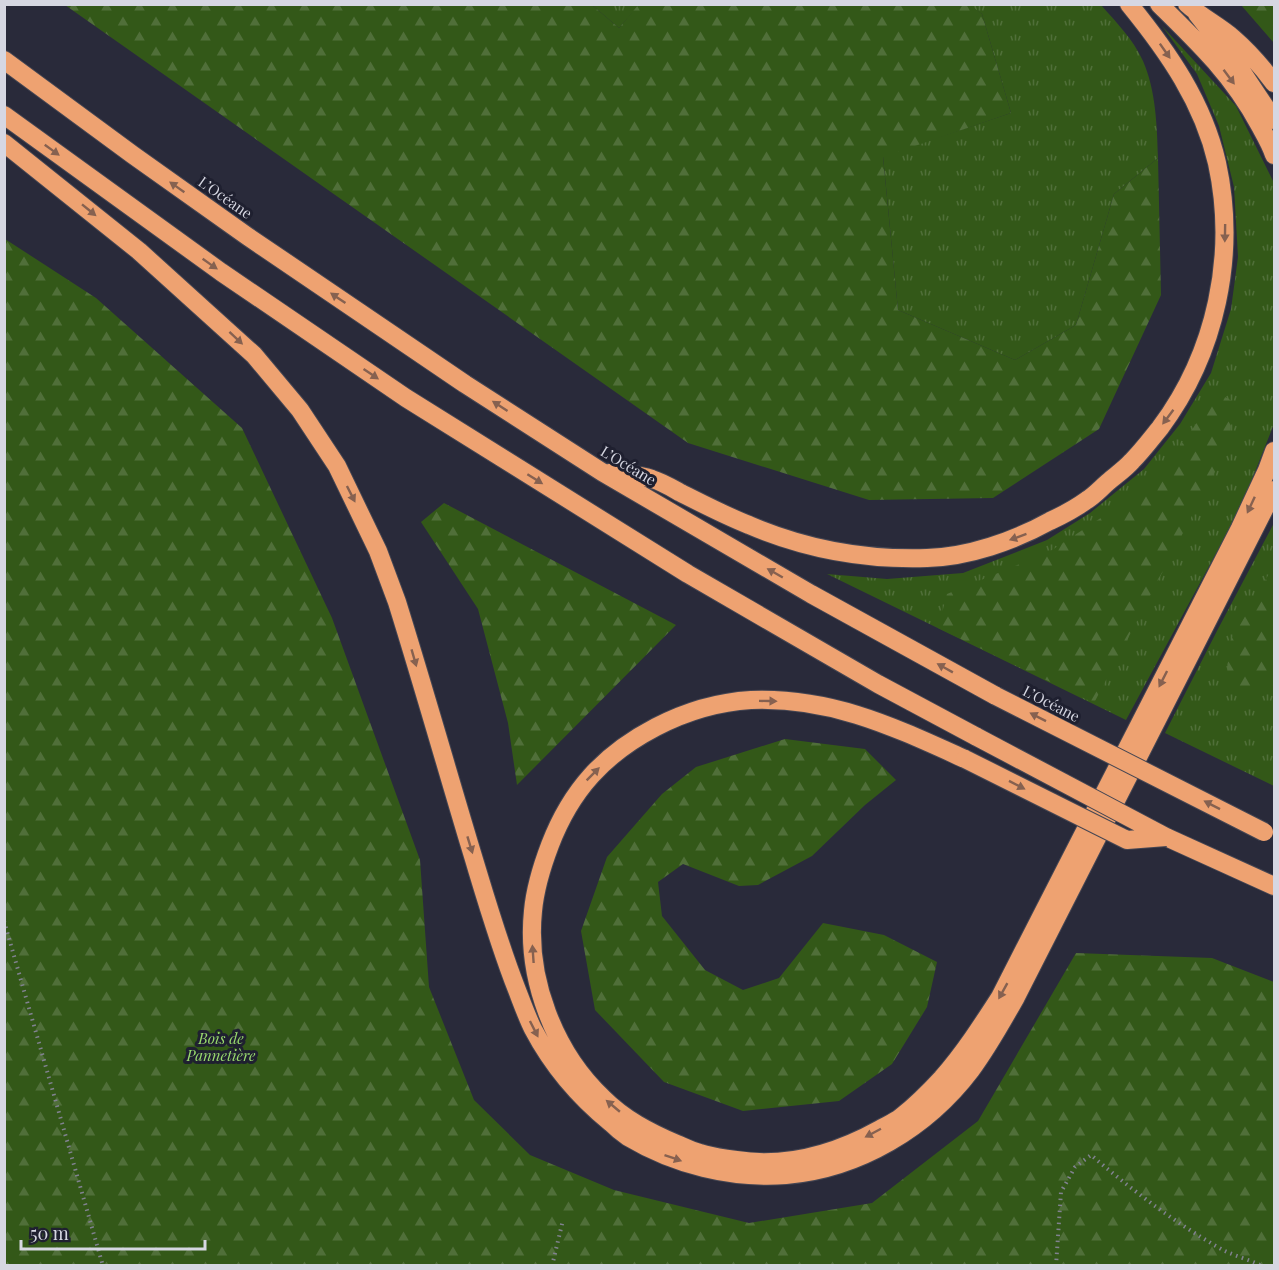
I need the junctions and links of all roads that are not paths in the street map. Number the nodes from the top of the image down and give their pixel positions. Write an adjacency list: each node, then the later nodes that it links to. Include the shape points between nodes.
1 (1129, 4): 11 (highway, one-way to 11, via 1178,69 1195,100 1217,163 1225,227 1220,291 1202,354 1174,409 1133,461 1088,500 1030,532 967,552 930,558 864,556 785,539 720,513 652,478)
2 (1159, 4): 9 (highway, one-way to 9, via 1226,73)
3 (1192, 9): 5 (highway, via 1232,37); 7 (highway)
4 (4, 60): 11 (highway, L’Océane, one-way to 4, via 247,236)
5 (1275, 83)
6 (4, 116): 14 (highway, one-way to 14, bridge, via 220,272 415,404 688,574 868,678)
7 (1275, 120)
8 (4, 142): 12 (highway, one-way to 12, via 203,307 254,355 300,410 337,466 382,561 506,962 533,1029 557,1068 589,1106 626,1136 664,1156 703,1169 765,1177 801,1174 844,1163 921,1121 970,1071 1016,997)
9 (1275, 155)
10 (1275, 451): 14 (highway, one-way to 14, bridge, via 1240,528 1000,997 942,1078 900,1118 845,1147 817,1156 756,1163 700,1154 646,1131 601,1096 561,1042 539,988 533,960 533,910 545,857 570,804 587,779 616,751 669,720 722,704 797,702 861,716 965,759 1127,840)
11 (602, 472): 13 (highway, L’Océane, one-way to 11, bridge, via 996,696 810,594)
12 (1275, 490)
13 (1269, 834)
14 (1166, 837): 15 (highway)
15 (1275, 886)

